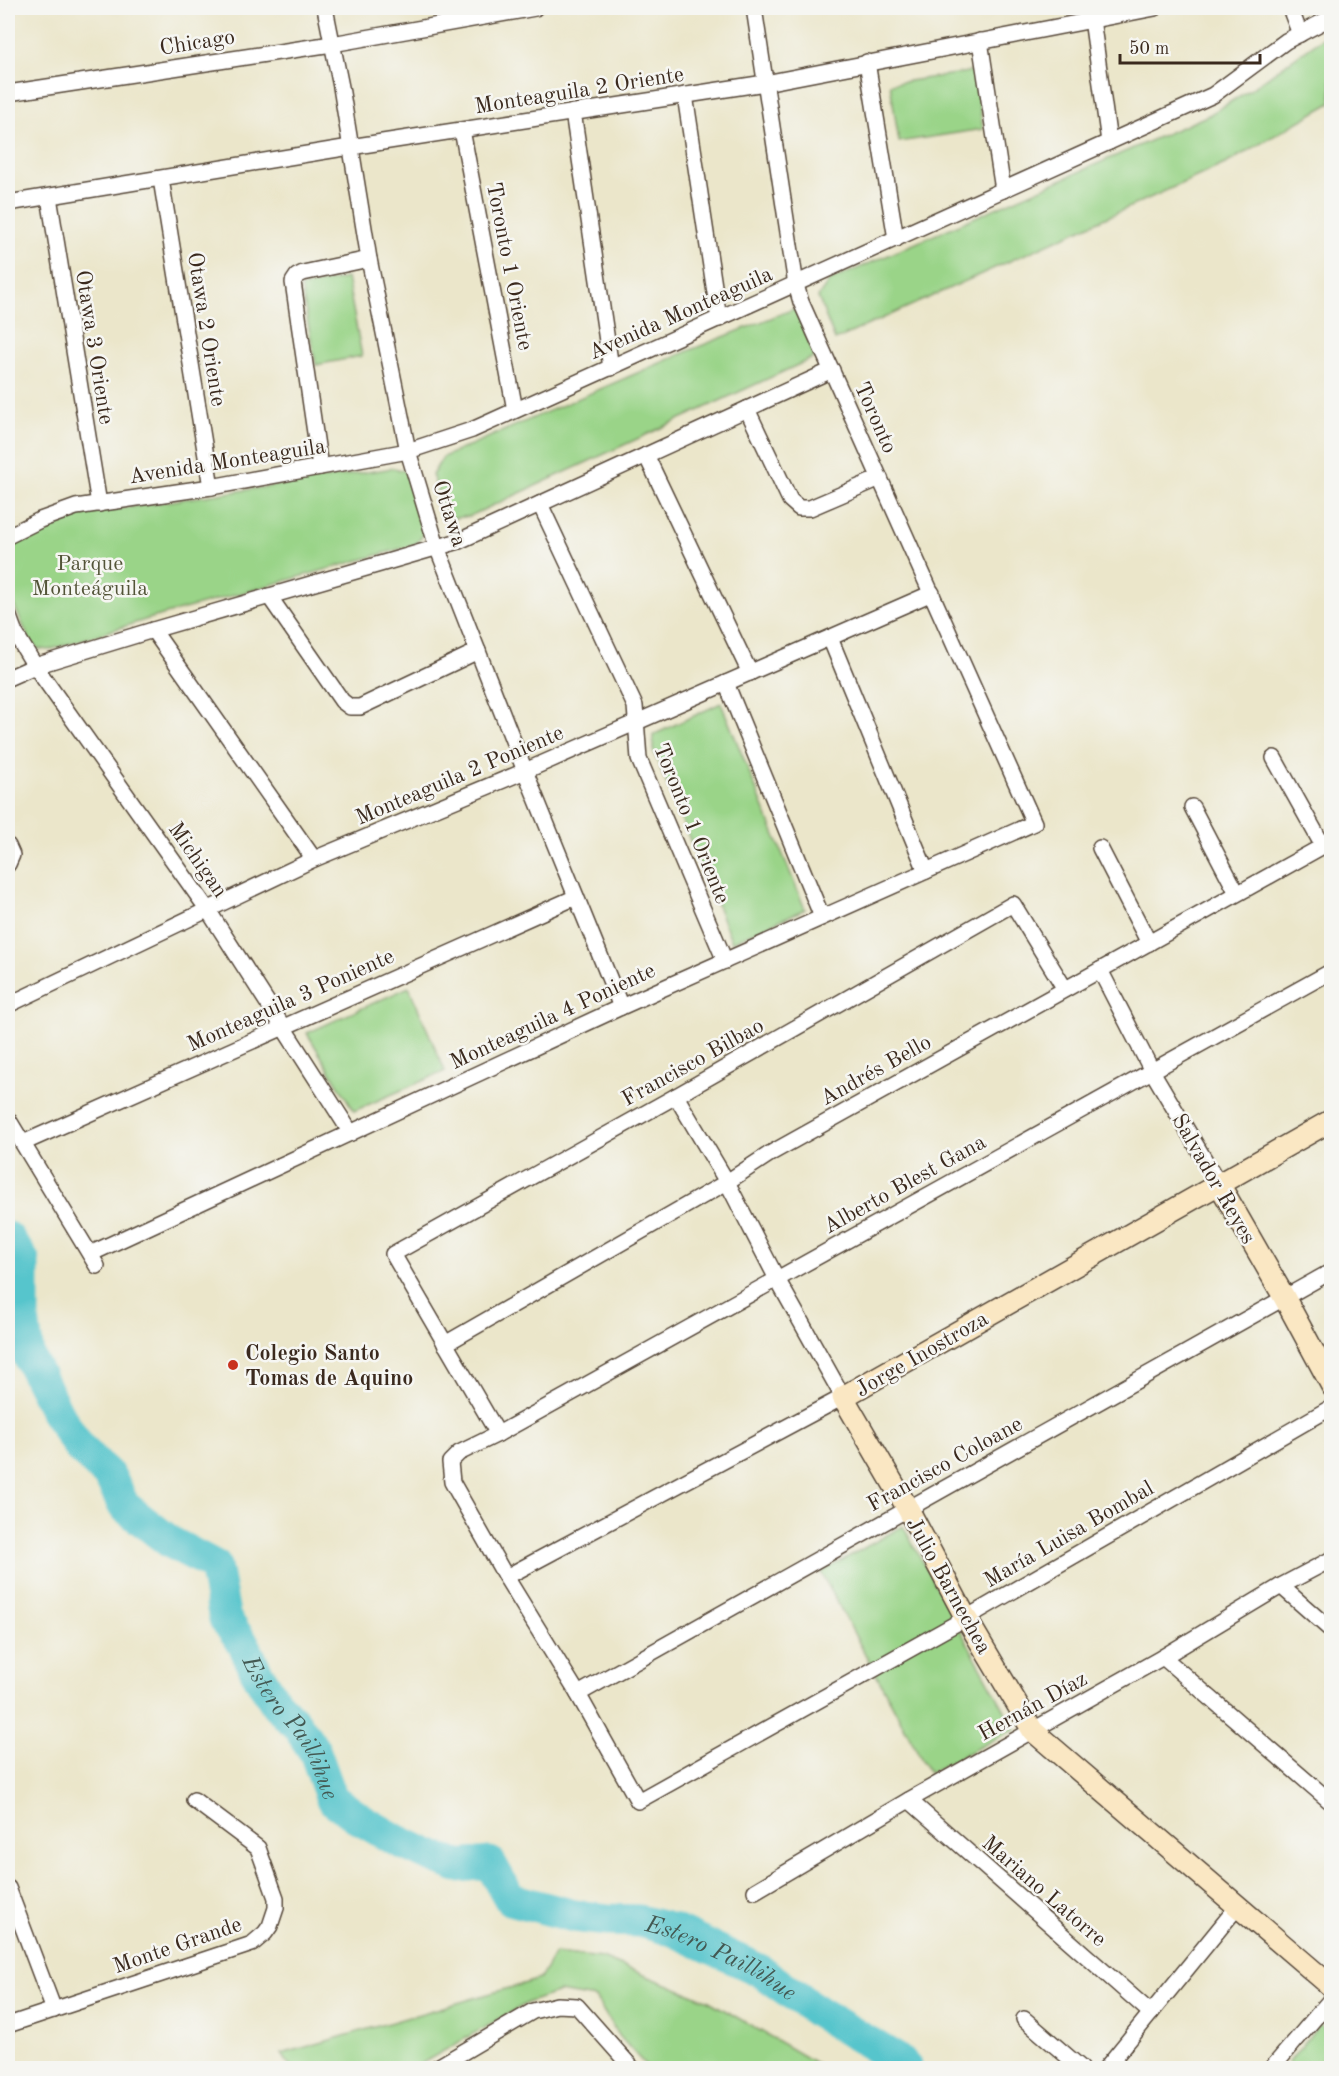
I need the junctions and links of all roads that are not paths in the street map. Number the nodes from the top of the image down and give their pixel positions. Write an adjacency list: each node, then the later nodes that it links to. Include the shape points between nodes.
1 (325, 8): 10 (street, Ottawa)
2 (535, 8): 10 (street, Chicago)
3 (754, 8): 12 (street, Toronto)
4 (1155, 8): 7 (street, Monteaguila 2 Oriente)
5 (1290, 8): 8 (street)
6 (1332, 17): 8 (street, Avenida Monteaguila)
7 (1092, 19): 9 (street, Monteaguila 2 Oriente); 17 (street)
8 (1300, 34): 17 (street, Avenida Monteaguila, via 1213,95)
9 (980, 41): 11 (street, Monteaguila 2 Oriente); 20 (street)
10 (332, 44): 13 (street, Chicago); 18 (street, Ottawa)
11 (867, 62): 12 (street, Monteaguila 2 Oriente); 23 (street)
12 (765, 83): 14 (street, Monteaguila 2 Oriente); 25 (street, Toronto)
13 (8, 93)
14 (685, 95): 15 (street, Monteaguila 2 Oriente); 26 (street)
15 (573, 112): 16 (street, Monteaguila 2 Oriente); 27 (street)
16 (462, 130): 18 (street, Monteaguila 2 Oriente); 30 (street, Toronto 1 Oriente)
17 (1109, 142): 20 (street, Avenida Monteaguila)
18 (350, 147): 19 (street, Monteaguila 2 Oriente); 24 (street, Ottawa)
19 (161, 179): 21 (street, Monteaguila 2 Oriente); 35 (street, Otawa 2 Oriente)
20 (1003, 190): 23 (street, Avenida Monteaguila)
21 (49, 197): 22 (street, Monteaguila 2 Oriente); 36 (street, Otawa 3 Oriente)
22 (8, 203)
23 (896, 238): 25 (street, Avenida Monteaguila)
24 (369, 260): 31 (street, Ottawa); 33 (street, via 303,273 293,282)
25 (796, 285): 26 (street, Avenida Monteaguila); 28 (street, Toronto)
26 (719, 319): 27 (street, Avenida Monteaguila)
27 (611, 368): 30 (street, Avenida Monteaguila)
28 (832, 370): 29 (street); 34 (street, Toronto)
29 (747, 409): 32 (street); 34 (street, via 790,500 799,508)
30 (515, 410): 31 (street, Avenida Monteaguila)
31 (408, 452): 33 (street, Avenida Monteaguila); 39 (street, Ottawa)
32 (646, 455): 37 (street); 47 (street)
33 (320, 467): 35 (street, Avenida Monteaguila)
34 (880, 478): 40 (street, Toronto)
35 (211, 487): 36 (street, Avenida Monteaguila)
36 (99, 504): 38 (street, Avenida Monteaguila, via 68,510)
37 (540, 504): 39 (street); 50 (street, Toronto 1 Oriente, via 635,706)
38 (8, 536)
39 (437, 547): 41 (street); 45 (street, Ottawa)
40 (932, 593): 44 (street, Monteaguila 2 Poniente); 54 (street, Toronto)
41 (269, 596): 43 (street); 45 (street, via 350,708 360,707)
42 (8, 614): 46 (street, Michigan)
43 (153, 630): 46 (street); 58 (street)
44 (830, 638): 47 (street, Monteaguila 2 Poniente); 60 (street)
45 (478, 651): 52 (street, Ottawa)
46 (35, 666): 48 (street); 63 (street, Michigan)
47 (750, 673): 49 (street, Monteaguila 2 Poniente)
48 (8, 678)
49 (726, 683): 50 (street, Monteaguila 2 Poniente); 64 (street)
50 (637, 722): 52 (street, Monteaguila 2 Poniente); 66 (street, Toronto 1 Oriente, via 639,759)
51 (1274, 758): 55 (street)
52 (525, 771): 58 (street, Monteaguila 2 Poniente); 62 (street, Ottawa)
53 (1192, 807): 61 (street)
54 (1035, 823): 60 (street, Monteaguila 4 Poniente)
55 (1327, 843): 61 (street, Andrés Bello)
56 (8, 846): 59 (street, via 12,855)
57 (1100, 848): 65 (street)
58 (314, 860): 63 (street, Monteaguila 2 Poniente)
59 (8, 864)
60 (926, 871): 64 (street, Monteaguila 4 Poniente)
61 (1237, 893): 65 (street, Andrés Bello)
62 (576, 897): 71 (street, Ottawa); 72 (street, Monteaguila 3 Poniente)
63 (208, 910): 70 (street, Monteaguila 2 Poniente); 72 (street, Michigan)
64 (822, 918): 66 (street, Monteaguila 4 Poniente)
65 (1149, 942): 67 (street, Andrés Bello)
66 (724, 961): 71 (street, Monteaguila 4 Poniente)
67 (1100, 970): 69 (street, Andrés Bello); 73 (street, Salvador Reyes)
68 (1332, 971): 73 (street, Alberto Blest Gana)
69 (1065, 989): 74 (street, Francisco Bilbao, via 1013,904); 79 (street, Andrés Bello, via 771,1153)
70 (8, 1005)
71 (621, 1007): 77 (street, Monteaguila 4 Poniente)
72 (283, 1027): 77 (street, Michigan); 78 (street, Monteaguila 3 Poniente)
73 (1152, 1071): 80 (street, Salvador Reyes); 82 (street, Alberto Blest Gana)
74 (676, 1096): 79 (street, Julio Barnechea); 84 (street, Francisco Bilbao, via 393,1254)
75 (8, 1119): 78 (street)
76 (1332, 1120): 80 (street, Jorge Inostroza)
77 (351, 1133): 78 (street, Monteaguila 4 Poniente, via 93,1260)
78 (22, 1143)
79 (727, 1182): 82 (street, Julio Barnechea); 84 (street, Andrés Bello)
80 (1219, 1184): 83 (street, Salvador Reyes); 86 (street, Jorge Inostroza)
81 (1332, 1271): 83 (street, Francisco Coloane)
82 (777, 1279): 86 (street, Julio Barnechea); 88 (street, Alberto Blest Gana)
83 (1284, 1297): 85 (street, Salvador Reyes); 89 (street, Francisco Coloane)
84 (446, 1344): 88 (street)
85 (1332, 1386)
86 (843, 1397): 89 (street, Julio Barnechea); 91 (street, Jorge Inostroza)
87 (1332, 1407): 93 (street, María Luisa Bombal)
88 (498, 1434): 91 (street, Alberto Blest Gana, via 459,1453 450,1462 449,1470)
89 (908, 1509): 93 (street, Julio Barnechea); 96 (street, Francisco Coloane)
90 (1332, 1559): 92 (street, Hernán Díaz)
91 (506, 1577): 96 (street)
92 (1281, 1586): 94 (street); 95 (street, Hernán Díaz)
93 (966, 1618): 96 (street, María Luisa Bombal, via 638,1801); 97 (street, Julio Barnechea)
94 (1332, 1631)
95 (1163, 1657): 97 (street, Hernán Díaz); 100 (street)
96 (578, 1694)
97 (1033, 1731): 99 (street, Hernán Díaz); 103 (street, Julio Barnechea)
98 (194, 1800): 106 (street, Monte Grande, via 258,1848 276,1898 274,1917 266,1933 252,1944)
99 (909, 1800): 102 (street, Hernán Díaz); 107 (street, Mariano Latorre)
100 (1332, 1803)
101 (8, 1888): 106 (street)
102 (755, 1891)
103 (1238, 1906): 104 (street, Julio Barnechea); 107 (street)
104 (1332, 1986)
105 (1332, 1998): 114 (street)
106 (54, 2010): 109 (street, Monte Grande)
107 (1151, 2013): 113 (street)
108 (1024, 2019): 112 (street)
109 (8, 2025)
110 (445, 2066): 111 (street, via 533,2011 557,2005 577,2006)
111 (632, 2068)
112 (1081, 2068)
113 (1106, 2068)
114 (1272, 2068)

